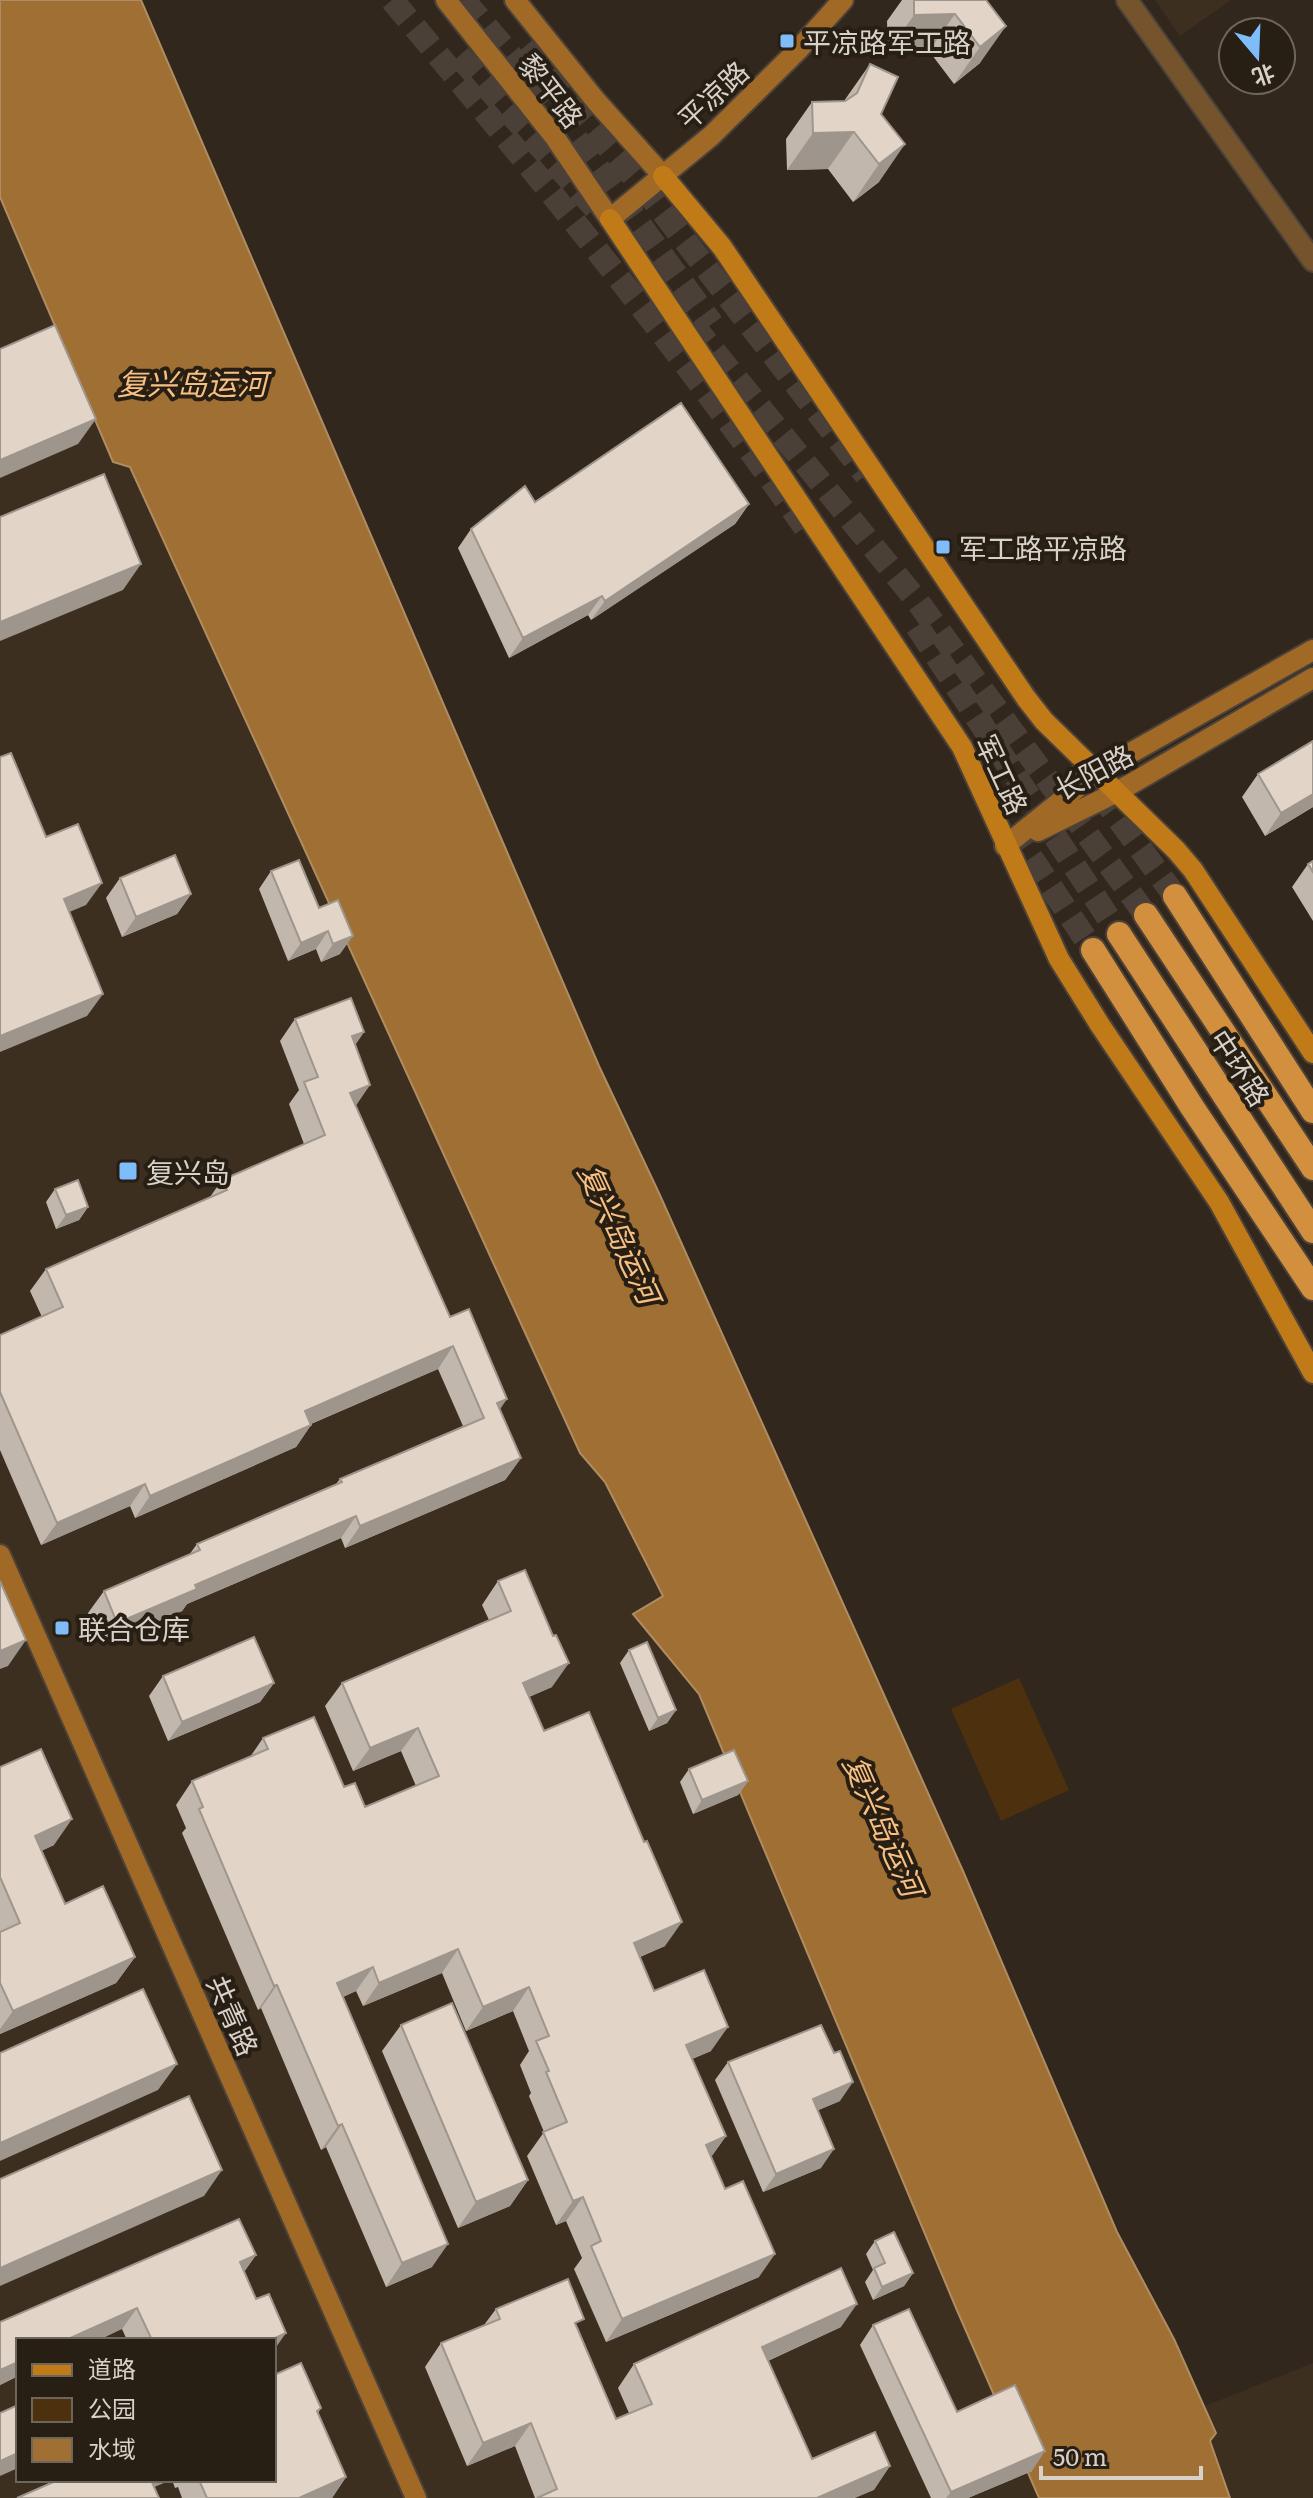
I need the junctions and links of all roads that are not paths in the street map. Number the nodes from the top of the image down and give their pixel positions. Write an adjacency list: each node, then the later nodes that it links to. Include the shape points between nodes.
1 (446, 0): 6 (main road, 黎平路, via 554,136)
2 (515, 0): 5 (main road, 黎平路)
3 (843, 0): 5 (main road, 平凉路, via 711,136)
4 (1127, 0): 7 (street)
5 (663, 176): 6 (main road, 平凉路); 10 (main road, 军工路, via 722,247 1026,698)
6 (610, 219): 12 (main road, 军工路, via 962,747)
7 (1313, 261)
8 (1313, 650): 10 (main road, 长阳路)
9 (1313, 678): 11 (main road, 长阳路)
10 (1097, 772): 11 (main road, 军工路); 12 (main road, 长阳路)
11 (1117, 792): 12 (main road, 长阳路); 17 (main road, 军工路, via 1193,870)
12 (1005, 846): 22 (main road, 军工路, via 1059,959 1219,1202)
13 (1175, 896): 18 (highway)
14 (1146, 915): 19 (highway, 中环路)
15 (1119, 934): 20 (highway, 中环路)
16 (1093, 950): 21 (highway)
17 (1313, 1053)
18 (1313, 1111)
19 (1313, 1168)
20 (1313, 1231)
21 (1312, 1287)
22 (1313, 1373)
23 (0, 1555): 24 (main road, 共青路)
24 (416, 2498)

